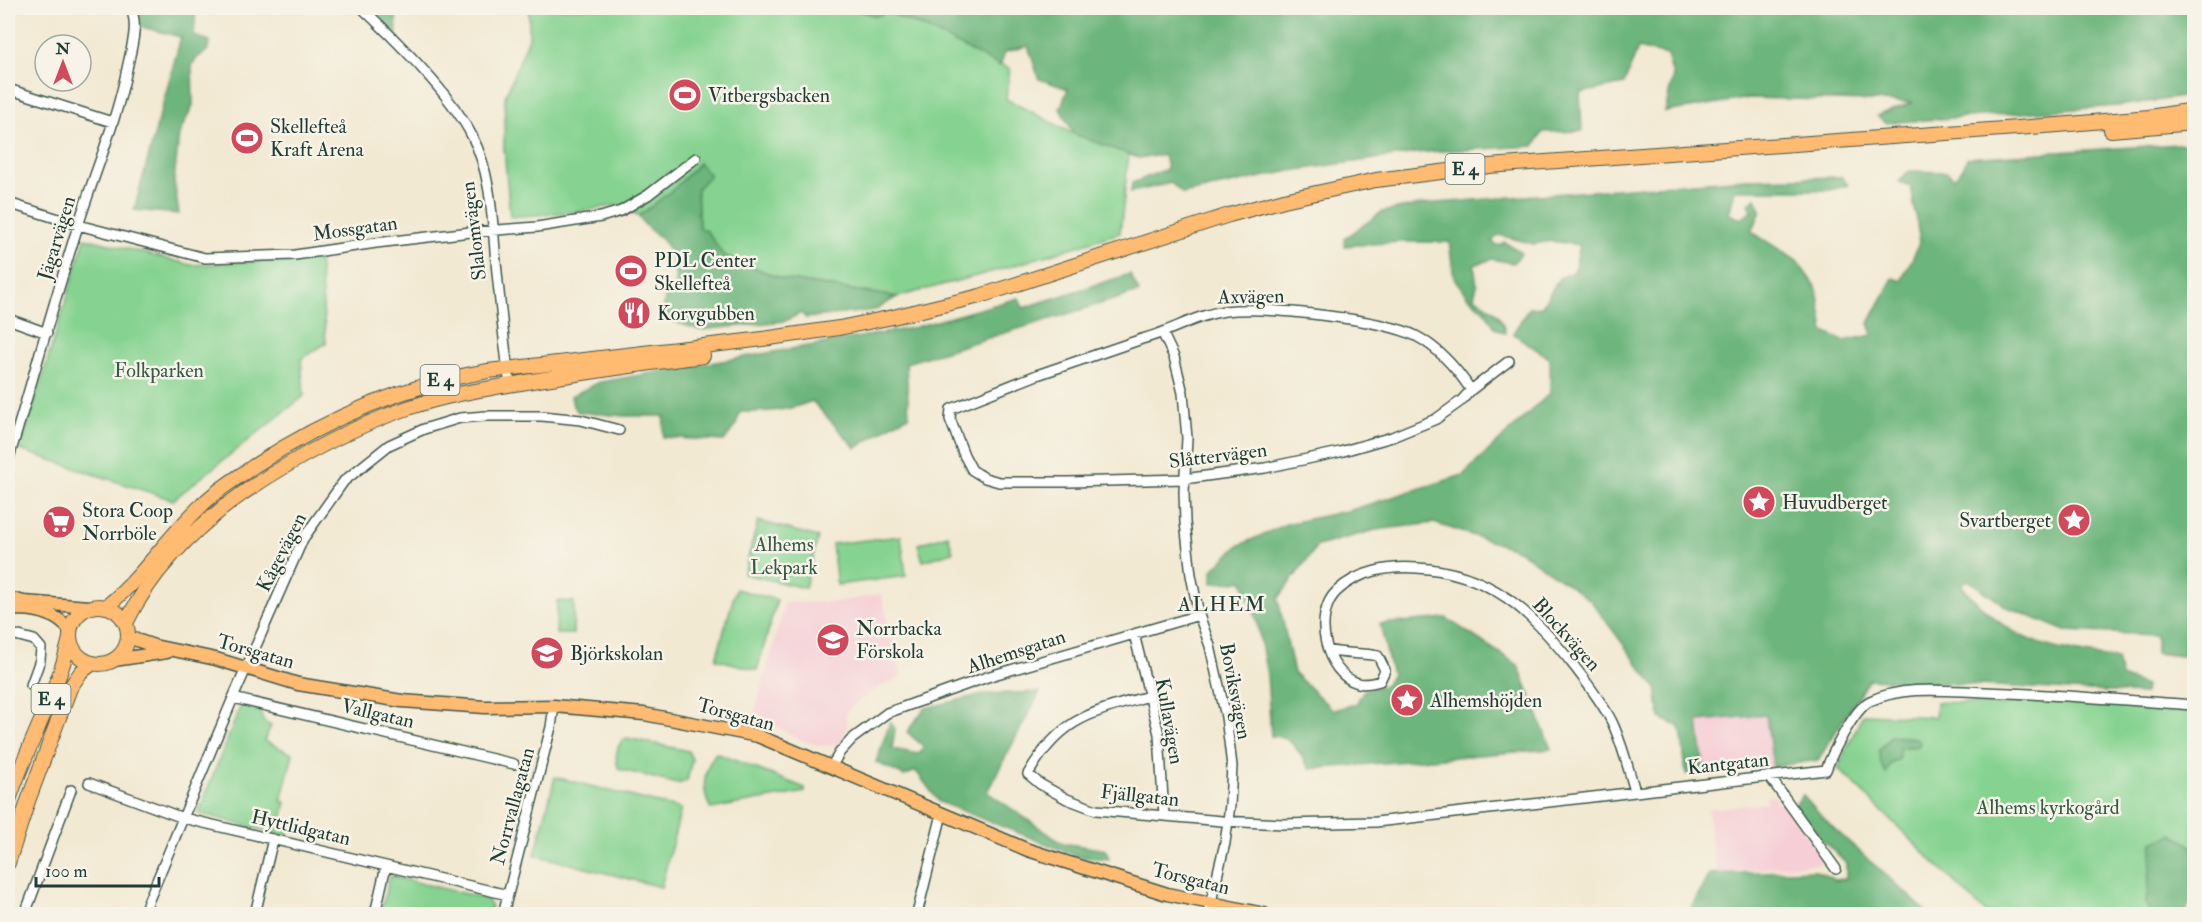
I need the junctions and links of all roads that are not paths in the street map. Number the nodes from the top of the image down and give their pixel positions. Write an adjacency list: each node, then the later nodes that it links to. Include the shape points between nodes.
1 (130, 8): 5 (street, Jägarvägen, via 134,25 127,70)
2 (362, 8): 10 (street, Slalomvägen, via 464,121 486,177)
3 (8, 89): 5 (street)
4 (2194, 110): 15 (highway, E 4, via 2058,125 1489,166 1376,180 1228,215 980,296 893,317 766,338)
5 (112, 122): 9 (street, Jägarvägen)
6 (2194, 123): 16 (highway, E 4, via 1496,174 1382,187 1228,224 938,315 835,336)
7 (696, 158): 10 (street, Mossgatan, via 621,211 601,218)
8 (8, 203): 9 (street, Mossgatan)
9 (78, 225): 10 (street, Mossgatan, via 205,258 295,255); 12 (street, Jägarvägen)
10 (494, 231): 15 (street, Slalomvägen)
11 (8, 319): 12 (street)
12 (47, 333): 20 (street, Jägarvägen)
13 (1163, 334): 17 (street, Axvägen, via 1225,311 1256,310 1364,322 1414,335 1430,345); 18 (street, Axvägen, via 1037,375); 21 (street, Boviksvägen, via 1174,357 1183,393 1187,438)
14 (1509, 360): 17 (street, Slåttervägen)
15 (508, 369): 16 (street, Slalomvägen); 23 (highway, E 4, via 422,385 305,434 205,501)
16 (510, 385): 27 (highway, E 4, via 446,397 378,419 314,449 263,479 214,515 167,560 146,586)
17 (1472, 390): 21 (street, Slåttervägen, via 1436,419 1392,438 1265,468)
18 (951, 409): 21 (street, Slåttervägen, via 950,419 963,455 972,470 985,478 999,482)
19 (619, 430): 35 (street, Kågevägen, via 582,420 486,416 460,418 389,445 344,481 303,539)
20 (8, 461)
21 (1184, 479): 26 (street, Boviksvägen, via 1187,550)
22 (8, 598): 24 (main road)
23 (107, 606): 24 (highway); 27 (highway, via 120,615)
24 (89, 607): 29 (highway, via 76,616)
25 (8, 610): 29 (main road, via 55,615)
26 (1199, 615): 30 (street, Alhemsgatan); 51 (street, Boviksvägen, via 1226,717 1232,766)
27 (127, 630): 32 (main road, Torsgatan); 33 (highway, via 124,650)
28 (8, 633): 36 (street, via 34,640 41,648)
29 (70, 634): 34 (highway, via 77,655); 47 (highway, E 4, via 57,683 16,775)
30 (1134, 634): 37 (street, Kullavägen); 42 (street, Alhemsgatan, via 990,676 887,713 852,739)
31 (1328, 650): 31 (street, Blockvägen, via 1347,678 1359,684 1380,681 1385,670 1378,656); 46 (street, Blockvägen, via 1325,610 1347,582 1381,570 1410,567 1472,579 1532,616 1583,677 1612,722)
32 (174, 651): 33 (main road, Torsgatan); 35 (main road, Torsgatan)
33 (114, 660): 34 (highway)
34 (93, 663): 53 (highway, E 4, via 70,688)
35 (246, 668): 38 (street, Kågevägen); 40 (main road, Torsgatan, via 298,684 402,701 485,707)
36 (31, 685)
37 (1149, 696): 49 (street, Kullavägen, via 1160,744); 49 (street, Fjällgatan, via 1078,719 1042,751 1028,774 1083,807)
38 (233, 698): 41 (street, Vallgatan); 50 (street, Kågevägen)
39 (2194, 705): 43 (street, Kantgatan, via 2007,693 1900,692 1868,702 1849,724 1826,770)
40 (554, 706): 42 (main road, Torsgatan, via 644,714 758,736); 56 (street, Norrvallagatan)
41 (514, 764)
42 (831, 768): 48 (main road, Torsgatan)
43 (1769, 776): 46 (street, Kantgatan); 55 (street)
44 (89, 783): 50 (street, Hyttlidgatan)
45 (71, 790): 59 (street)
46 (1635, 791): 51 (street, Kantgatan, via 1376,822)
47 (8, 803)
48 (942, 814): 58 (main road, Torsgatan, via 1028,850); 64 (street)
49 (1164, 816): 51 (street, Fjällgatan)
50 (183, 818): 52 (street, Hyttlidgatan); 60 (street, Kågevägen)
51 (1228, 822): 58 (street, Boviksvägen)
52 (273, 839): 54 (street, Hyttlidgatan); 61 (street)
53 (8, 863)
54 (386, 866): 56 (street, Hyttlidgatan); 62 (street)
55 (1836, 869)
56 (508, 895): 63 (street, Norrvallagatan)
57 (2194, 906): 66 (street)
58 (1210, 909): 65 (main road, Torsgatan)
59 (25, 915)
60 (143, 915)
61 (255, 915)
62 (375, 915)
63 (503, 915)
64 (917, 915)
65 (1264, 915)
66 (2190, 915)

